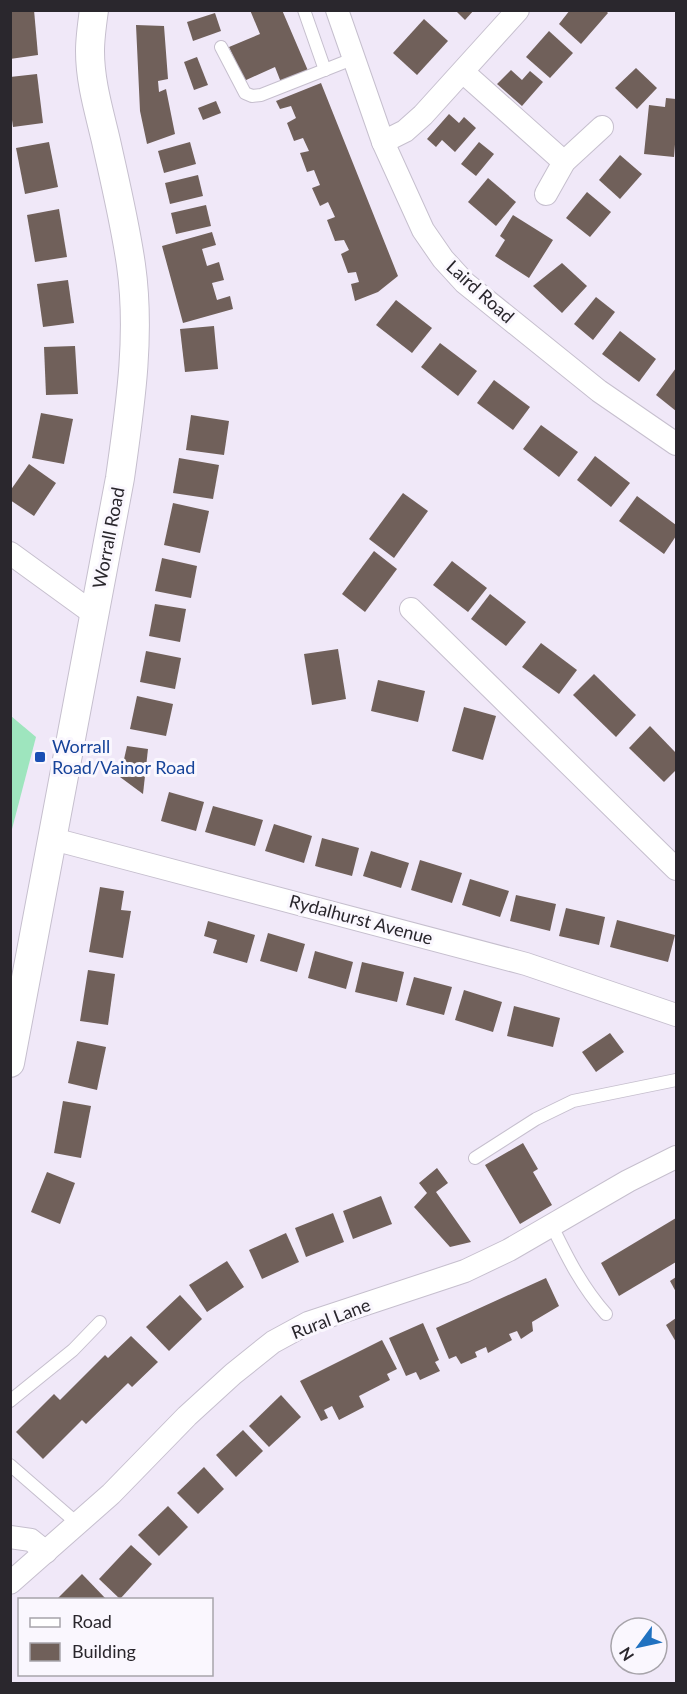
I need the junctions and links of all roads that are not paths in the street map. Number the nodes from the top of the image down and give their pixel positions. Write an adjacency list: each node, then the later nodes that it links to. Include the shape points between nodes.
1 (94, 10): 16 (street, Worrall Road, via 90,51 93,87 123,215 136,311 125,446)
2 (304, 10): 7 (lane)
3 (337, 10): 6 (street, Laird Road)
4 (518, 10): 8 (street)
5 (221, 48): 7 (lane, via 244,93 252,96)
6 (355, 58): 7 (lane); 10 (street, Laird Road)
7 (325, 70)
8 (463, 72): 10 (street, via 405,131); 11 (street)
9 (602, 127): 11 (street)
10 (383, 142): 13 (street, Laird Road, via 423,230 465,283 599,391)
11 (564, 162): 12 (street)
12 (546, 194)
13 (676, 444)
14 (10, 552): 16 (street)
15 (411, 609): 18 (street)
16 (94, 614): 17 (street, Worrall Road)
17 (53, 839): 19 (street, Rydalhurst Avenue, via 526,964); 20 (street, Worrall Road)
18 (676, 869)
19 (673, 1008)
20 (10, 1063)
21 (676, 1080): 23 (lane, via 573,1101 536,1119)
22 (676, 1157): 24 (street, Rural Lane)
23 (475, 1158)
24 (552, 1226): 25 (lane, via 577,1276); 29 (street, Rural Lane, via 465,1271 308,1323 273,1342 187,1416)
25 (606, 1314)
26 (100, 1322): 27 (lane, via 73,1350)
27 (10, 1401)
28 (10, 1465): 29 (lane)
29 (78, 1524): 31 (street, Rural Lane)
30 (10, 1538): 31 (street, via 31,1540)
31 (46, 1552): 32 (street, Rural Lane)
32 (10, 1583)

